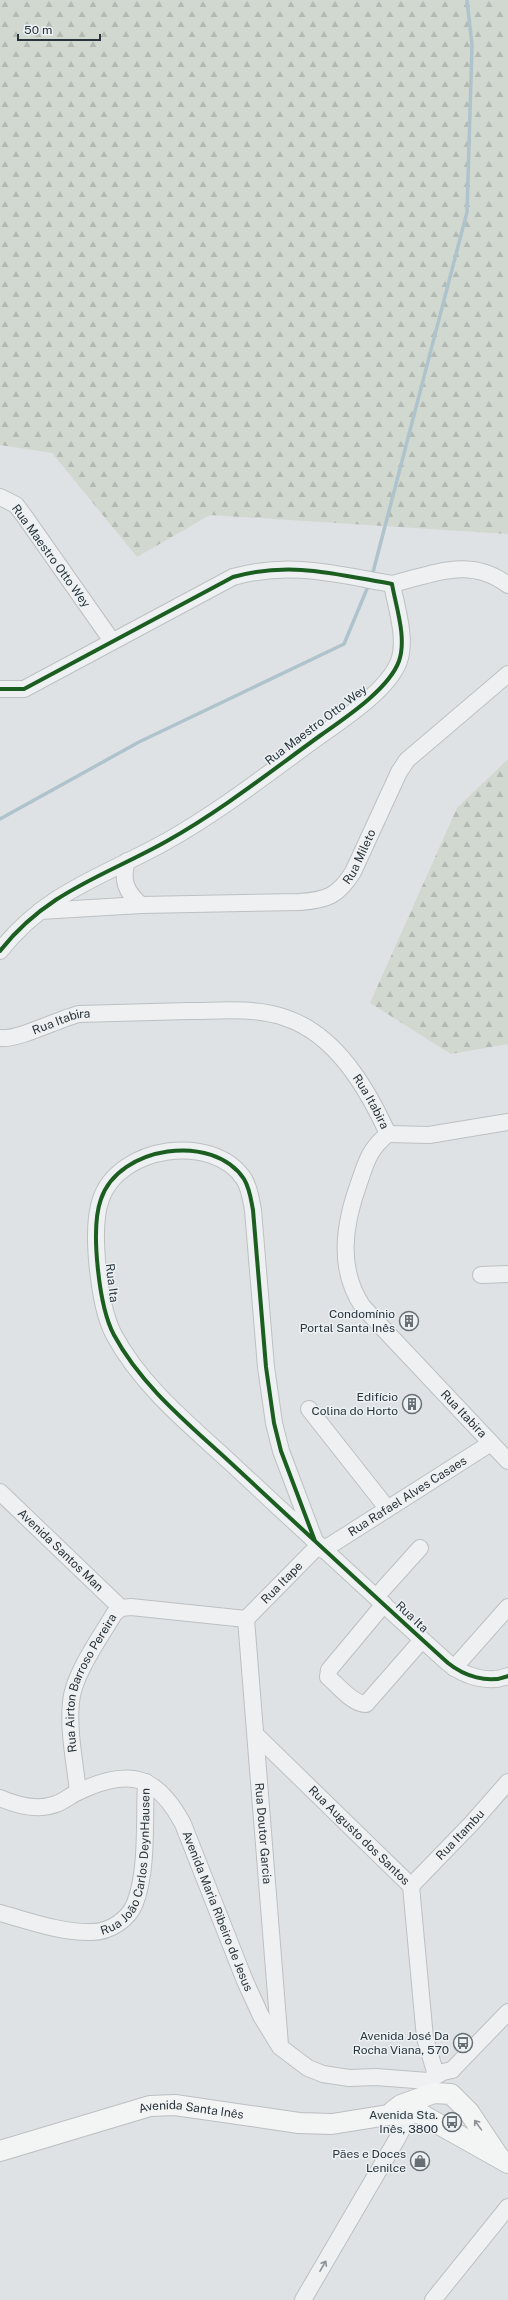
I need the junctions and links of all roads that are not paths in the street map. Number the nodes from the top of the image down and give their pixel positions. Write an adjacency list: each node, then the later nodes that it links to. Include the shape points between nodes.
1 (0, 497): 4 (street, Rua Maestro Otto Wey, via 16,505)
2 (392, 584): 3 (street, via 456,569 473,568 498,577); 4 (street, via 342,573 312,570 278,568 251,572 232,577); 7 (street, Rua Maestro Otto Wey, via 402,647 394,672 381,687 335,725 244,792 166,842)
3 (508, 585)
4 (112, 641): 6 (street, via 24,688)
5 (508, 674): 8 (street, Rua Mileto, via 407,760 353,872 344,886 333,895 300,902)
6 (0, 689)
7 (127, 861): 8 (street, via 124,870 125,886); 9 (street, Rua Maestro Otto Wey, via 74,888)
8 (141, 905): 9 (street, Rua Mileto)
9 (38, 912): 10 (street, Rua Maestro Otto Wey, via 20,927)
10 (0, 951)
11 (0, 1038): 13 (street, Rua Itabira, via 11,1038 61,1018 79,1014 230,1010 286,1018 319,1037 345,1062 363,1085)
12 (508, 1122): 13 (street, via 429,1135)
13 (388, 1134): 17 (street, Rua Itabira, via 376,1144 367,1160 350,1213 346,1229 345,1258 350,1284 363,1307)
14 (508, 1274): 15 (street)
15 (481, 1275)
16 (310, 1409): 20 (street)
17 (491, 1443): 18 (street, Rua Itabira); 20 (street, Rua Rafael Alves Casaes)
18 (508, 1461)
19 (0, 1492): 25 (street, Avenida Santos Man)
20 (387, 1508): 21 (street, Rua Rafael Alves Casaes)
21 (319, 1546): 21 (street, Rua Ita, via 172,1410 123,1350 112,1331 101,1292 97,1223 99,1204 103,1193 116,1176 128,1165 143,1157 165,1152 199,1152 223,1162 244,1180 253,1210 266,1367 274,1423 281,1451); 23 (street, Rua Ita); 26 (street, Rua Itape)
22 (420, 1548): 23 (street)
23 (380, 1601): 27 (street, Rua Ita); 27 (street, via 329,1670 328,1677 354,1700 366,1704)
24 (508, 1607): 28 (street)
25 (121, 1608): 26 (street, Rua Airton Barroso Pereira); 33 (street, Rua Airton Barroso Pereira, via 114,1614 74,1686 71,1701)
26 (246, 1619): 30 (street, Rua Doutor Garcia)
27 (422, 1640): 28 (street, Rua Ita)
28 (454, 1668): 29 (street, Rua Ita, via 468,1676)
29 (508, 1676)
30 (256, 1736): 35 (street, Rua Augusto dos Santos); 38 (street, Rua Doutor Garcia)
31 (146, 1782): 33 (street, Avenida Maria Ribeiro de Jesus, via 114,1778); 36 (street, Rua João Carlos DeynHausen, via 142,1874 135,1904 118,1924 105,1931 76,1931); 38 (street, Avenida Maria Ribeiro de Jesus, via 166,1795 183,1824 245,1981 261,2016)
32 (508, 1782): 35 (street, Rua Itambu)
33 (78, 1792): 34 (street, Avenida Maria Ribeiro de Jesus, via 56,1804 35,1808 16,1805)
34 (0, 1798)
35 (411, 1886): 40 (street, Rua Augusto dos Santos, via 424,2038)
36 (0, 1913)
37 (508, 2012): 39 (street)
38 (280, 2047): 40 (street, Avenida Maria Ribeiro de Jesus, via 308,2068 323,2074 349,2078)
39 (452, 2070): 40 (street, Avenida Maria Ribeiro de Jesus); 41 (street)
40 (432, 2078): 42 (street)
41 (454, 2097): 42 (main road, Avenida Santa Inês, via 434,2092); 43 (main road, via 457,2107 447,2121); 45 (main road, one-way to 41, via 469,2112)
42 (414, 2106): 43 (main road, via 419,2113); 44 (main road, Avenida Santa Inês, via 400,2106 388,2115 332,2124 299,2123 175,2105 150,2106); 47 (street, one-way to 42)
43 (439, 2125): 45 (main road)
44 (0, 2151)
45 (504, 2160)
46 (508, 2207): 48 (street)
47 (303, 2300)
48 (433, 2300)

